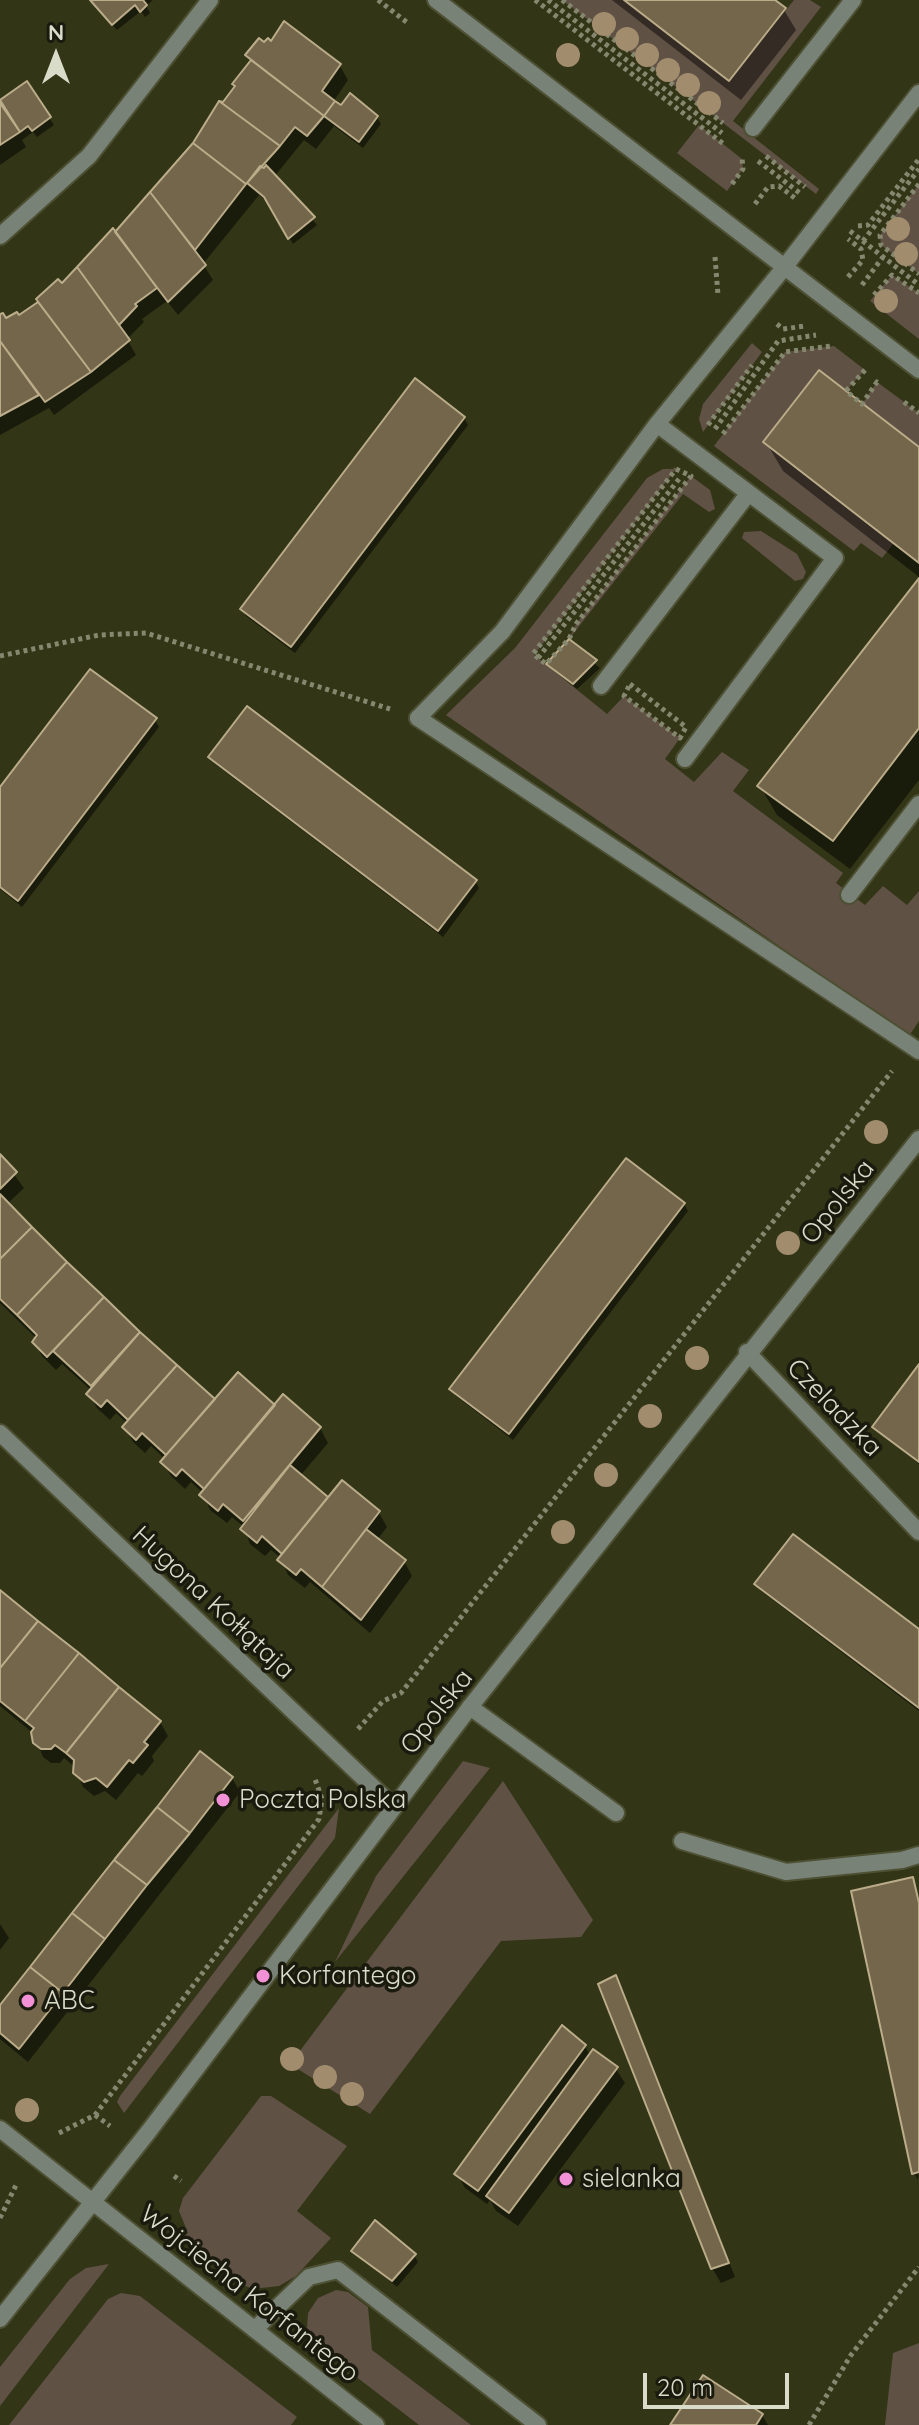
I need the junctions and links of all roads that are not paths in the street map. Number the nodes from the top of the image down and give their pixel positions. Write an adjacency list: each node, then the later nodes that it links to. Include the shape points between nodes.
1 (210, 0): 6 (street, via 89,156)
2 (436, 0): 7 (street)
3 (853, 0): 5 (street)
4 (919, 93): 7 (street)
5 (753, 128)
6 (0, 236)
7 (783, 269): 8 (street); 9 (street)
8 (919, 370)
9 (657, 424): 10 (street); 15 (street, via 502,632 418,718)
10 (748, 494): 11 (street); 12 (street, via 835,558)
11 (601, 686)
12 (685, 759)
13 (919, 804): 14 (street)
14 (849, 895)
15 (915, 1049)
16 (919, 1139): 17 (street, Opolska)
17 (747, 1352): 19 (street, Czeladzka); 20 (street, Opolska)
18 (0, 1433): 21 (street, Hugona Kołłątaja)
19 (919, 1532)
20 (470, 1707): 21 (street, Opolska); 22 (street)
21 (394, 1807): 26 (street, Opolska)
22 (616, 1813)
23 (682, 1841): 24 (street, via 786,1872)
24 (919, 1855)
25 (0, 2129): 26 (street, Wojciecha Korfantego)
26 (92, 2201): 27 (street, Opolska); 28 (street, Wojciecha Korfantego)
27 (0, 2319)
28 (255, 2329): 29 (street, Wojciecha Korfantego); 30 (street, via 309,2277 338,2270)
29 (376, 2425)
30 (538, 2425)

